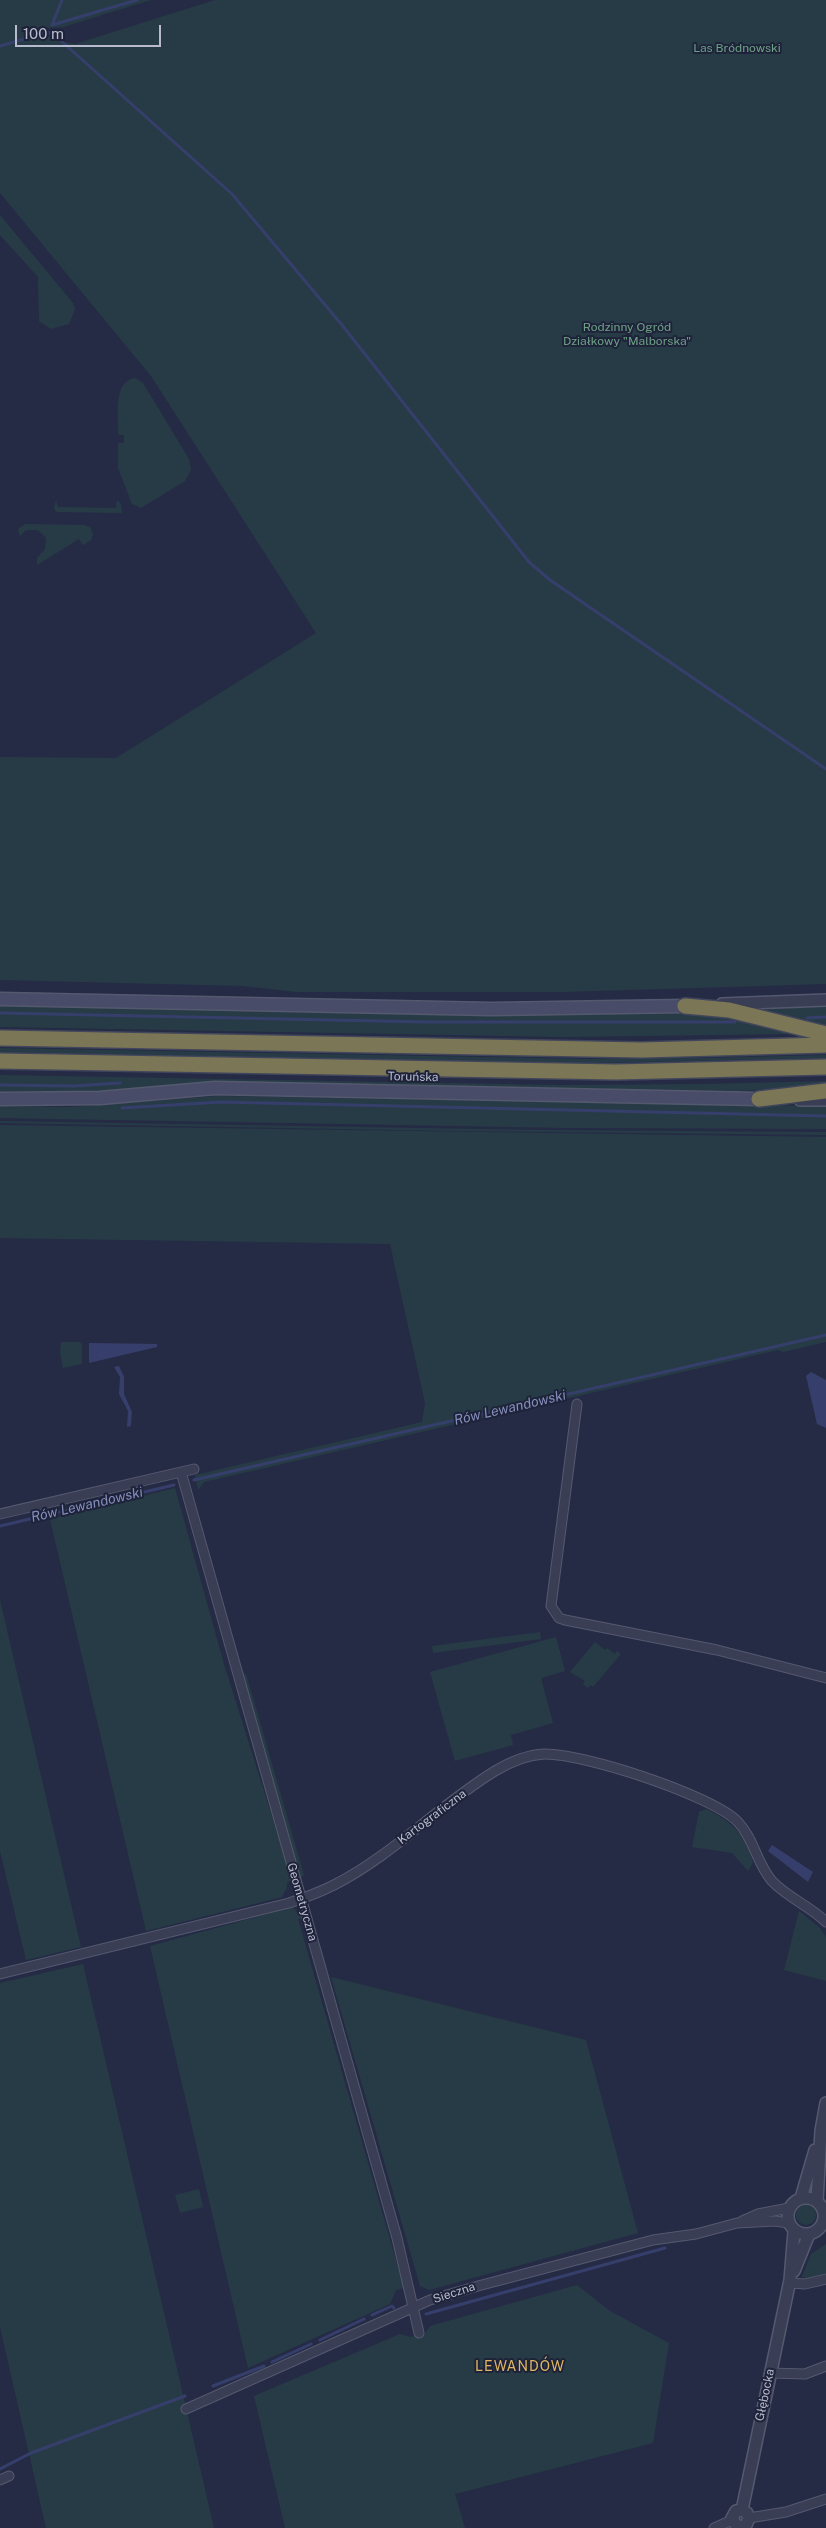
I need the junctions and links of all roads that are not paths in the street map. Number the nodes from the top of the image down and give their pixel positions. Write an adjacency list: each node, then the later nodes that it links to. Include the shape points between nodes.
1 (0, 999): 3 (main road, via 490,1008)
2 (826, 1000): 3 (street)
3 (685, 1006): 4 (highway, via 729,1010)
4 (826, 1034)
5 (0, 1038): 6 (highway, via 642,1050)
6 (826, 1044)
7 (0, 1061): 8 (highway, Toruńska, via 616,1072)
8 (826, 1067)
9 (826, 1091): 11 (highway)
10 (0, 1099): 11 (main road, Toruńska, via 84,1098 215,1088)
11 (759, 1099): 12 (street, Toruńska)
12 (826, 1100)
13 (577, 1404): 17 (street, via 551,1606 554,1612 565,1620 717,1650)
14 (194, 1469): 15 (street)
15 (181, 1472): 16 (street); 18 (street, Geometryczna)
16 (0, 1514)
17 (826, 1678)
18 (301, 1899): 19 (street, Kartograficzna, via 357,1872 494,1772 527,1756 545,1754 656,1780 724,1812 748,1835 772,1881); 21 (street, Kartograficzna); 33 (street, Geometryczna)
19 (822, 1916): 20 (street, Kartograficzna)
20 (826, 1922)
21 (0, 1974)
22 (826, 2103): 23 (street, Głębocka)
23 (821, 2131): 24 (street, Głębocka); 25 (street, Głębocka)
24 (802, 2198): 25 (street); 26 (street)
25 (817, 2201): 27 (street, Głębocka)
26 (789, 2208): 28 (street, Sieczna, via 758,2214); 29 (street, Głębocka)
27 (825, 2216): 30 (street, Głębocka, via 820,2228)
28 (737, 2223): 29 (street, Sieczna, via 775,2221); 33 (street, Sieczna, via 696,2234 631,2244 430,2300)
29 (791, 2227): 30 (street); 32 (street, Głębocka)
30 (809, 2234): 32 (street, Głębocka)
31 (826, 2279): 32 (street, via 805,2284)
32 (790, 2281): 36 (street, Głębocka)
33 (414, 2308): 34 (street, Geometryczna); 37 (street, Sieczna)
34 (419, 2333)
35 (826, 2366): 36 (street, via 804,2374)
36 (770, 2372): 39 (street, Głębocka)
37 (186, 2409)
38 (826, 2499): 39 (street, via 786,2512)
39 (741, 2521): 40 (street)
40 (714, 2528)

